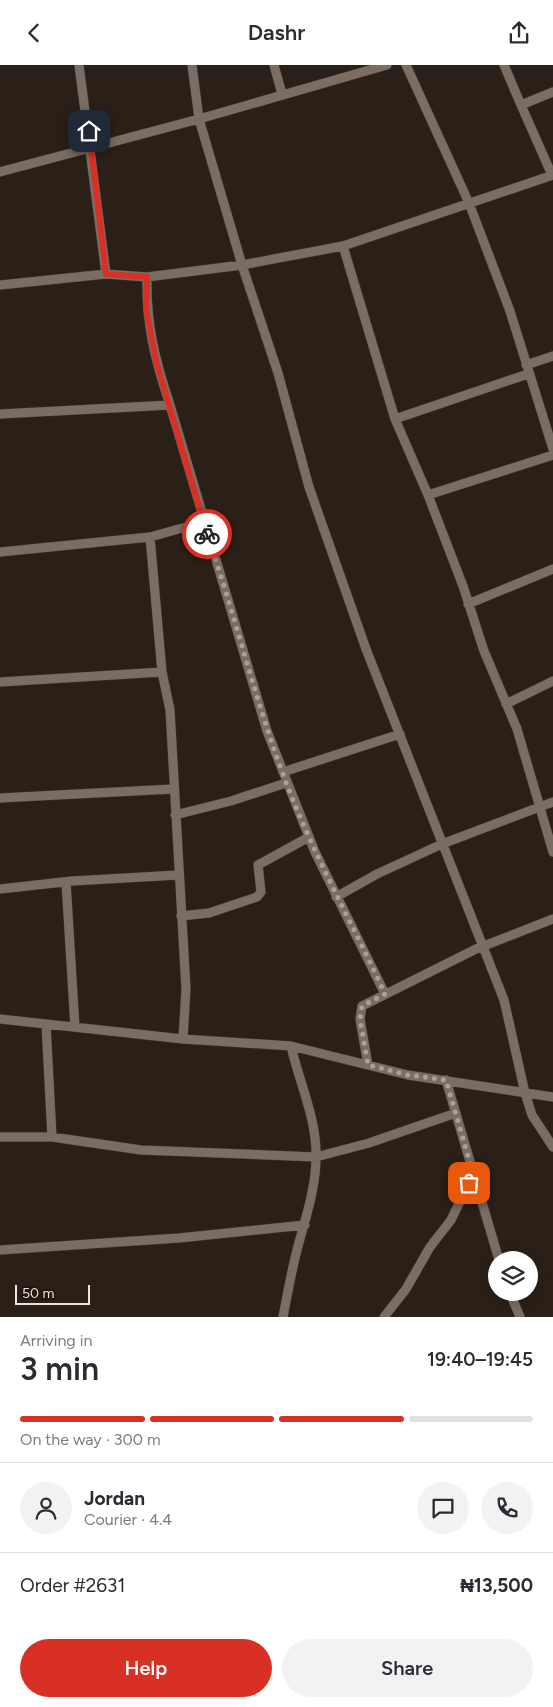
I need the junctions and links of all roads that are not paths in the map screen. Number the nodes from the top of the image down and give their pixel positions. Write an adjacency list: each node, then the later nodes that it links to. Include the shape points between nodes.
1 (79, 65): 11 (street)
2 (192, 65): 10 (street)
3 (274, 65): 8 (street)
4 (387, 65): 8 (street)
5 (406, 65): 14 (street)
6 (504, 65): 9 (street)
7 (553, 92): 9 (street)
8 (282, 94): 10 (street)
9 (521, 105): 13 (street)
10 (198, 119): 11 (street); 16 (street)
11 (91, 147): 12 (street); 17 (street)
12 (0, 172)
13 (552, 175): 14 (street)
14 (469, 203): 15 (street); 21 (street, via 510,311)
15 (343, 246): 16 (street); 24 (street)
16 (242, 265): 18 (street); 37 (street, via 278,373 309,487 366,649)
17 (106, 274): 18 (street); 19 (street)
18 (147, 277): 22 (street, via 149,326)
19 (0, 285)
20 (553, 356): 21 (street)
21 (527, 370): 24 (street); 25 (street)
22 (170, 405): 23 (street); 28 (street)
23 (0, 414)
24 (395, 419): 27 (street)
25 (553, 449)
26 (553, 455): 27 (street)
27 (428, 495): 32 (street)
28 (204, 522): 29 (street); 38 (street, via 267,731)
29 (150, 537): 30 (street); 33 (street)
30 (0, 552)
31 (553, 569): 32 (street)
32 (468, 604): 36 (street)
33 (162, 672): 35 (street); 40 (street, via 170,709)
34 (553, 681): 36 (street)
35 (0, 682)
36 (506, 704): 43 (street, via 517,729)
37 (400, 734): 38 (street); 46 (street)
38 (283, 772): 39 (street)
39 (286, 783): 44 (street); 45 (street)
40 (173, 789): 41 (street); 44 (street)
41 (0, 797)
42 (553, 802): 43 (street)
43 (540, 808): 46 (street); 47 (street)
44 (175, 815): 48 (street)
45 (309, 837): 51 (street); 52 (street, via 258,865 261,895 209,913)
46 (442, 844): 51 (street); 54 (street)
47 (553, 852)
48 (178, 875): 49 (street); 52 (street)
49 (66, 882): 50 (street); 58 (street)
50 (0, 889)
51 (336, 897): 55 (street)
52 (181, 916): 59 (street, via 186,989)
53 (553, 919): 54 (street)
54 (482, 948): 55 (street); 63 (street, via 504,1000)
55 (385, 994): 61 (street, via 362,1006 360,1019)
56 (0, 1019): 57 (street)
57 (46, 1024): 58 (street); 67 (street)
58 (75, 1027): 59 (street)
59 (184, 1039): 60 (street)
60 (291, 1046): 61 (street); 69 (street, via 309,1107)
61 (368, 1065): 62 (street)
62 (446, 1080): 63 (street); 65 (street)
63 (525, 1093): 64 (street); 68 (street, via 532,1115)
64 (553, 1097)
65 (456, 1113): 69 (street, via 369,1143); 70 (street)
66 (0, 1137): 67 (street)
67 (52, 1137): 69 (street, via 141,1150)
68 (553, 1147)
69 (316, 1157): 71 (street)
70 (472, 1170): 73 (street); 76 (street, via 451,1220)
71 (305, 1225): 72 (street, via 180,1238); 75 (street)
72 (0, 1250)
73 (496, 1251)
74 (513, 1301): 77 (street)
75 (283, 1317)
76 (384, 1317)
77 (520, 1317)

